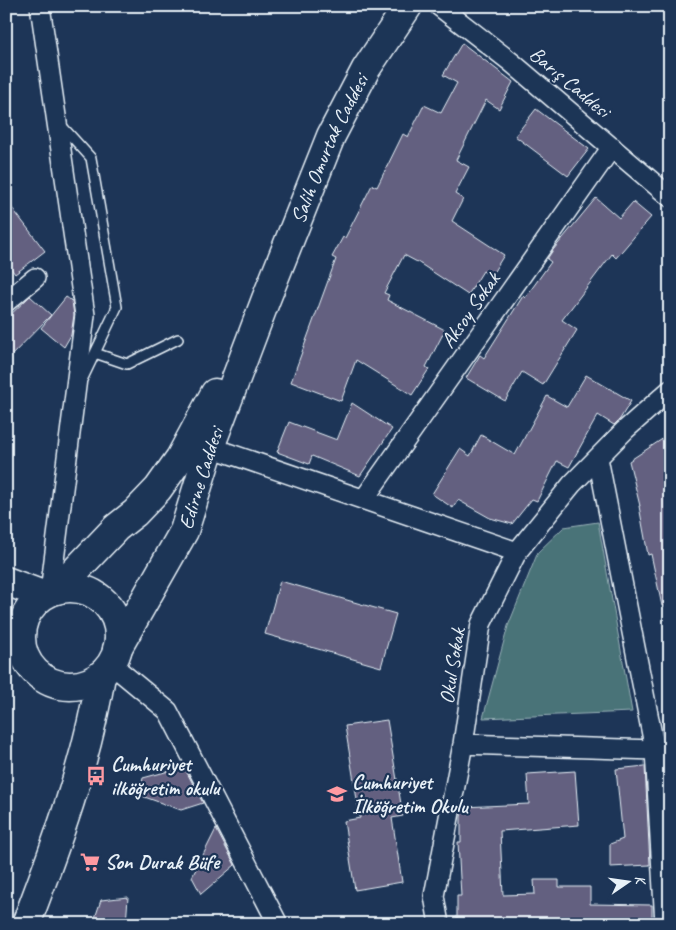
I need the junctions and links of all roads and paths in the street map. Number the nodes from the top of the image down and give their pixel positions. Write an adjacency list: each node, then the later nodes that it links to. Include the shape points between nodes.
1 (40, 6): 4 (street)
2 (408, 6): 8 (main road, Salih Omurtak Caddesi, via 366,69 331,136)
3 (439, 6): 5 (street, Barış Caddesi)
4 (57, 120): 11 (lane, via 91,158 117,307); 13 (street, via 85,315)
5 (612, 147): 6 (street, Barış Caddesi); 16 (street, Aksoy Sokak)
6 (670, 197)
7 (35, 278): 9 (street)
8 (266, 299): 14 (main road, Edirne Caddesi); 19 (main road, via 180,458 158,489)
9 (6, 302)
10 (178, 339): 11 (lane, via 127,364)
11 (95, 353): 13 (lane)
12 (670, 390): 15 (street, Okul Sokak)
13 (75, 396): 19 (street)
14 (210, 447): 16 (street); 21 (main road, Edirne Caddesi, via 184,531)
15 (598, 458): 17 (street, Okul Sokak, via 572,484); 23 (street)
16 (364, 499): 17 (street)
17 (517, 552): 22 (street, Okul Sokak, via 480,624)
18 (6, 581): 19 (main road)
19 (50, 592): 20 (main road, via 30,606 23,621 20,637 23,652); 21 (main road, via 75,588 92,592 105,602 115,616 119,632)
20 (18, 662): 21 (main road, via 41,678 71,686 87,684)
21 (110, 663): 24 (main road, via 56,844); 25 (street, via 168,711)
22 (463, 744): 23 (street); 26 (street, Okul Sokak, via 434,896)
23 (663, 749): 27 (street)
24 (26, 924)
25 (278, 924)
26 (439, 924)
27 (665, 924)

